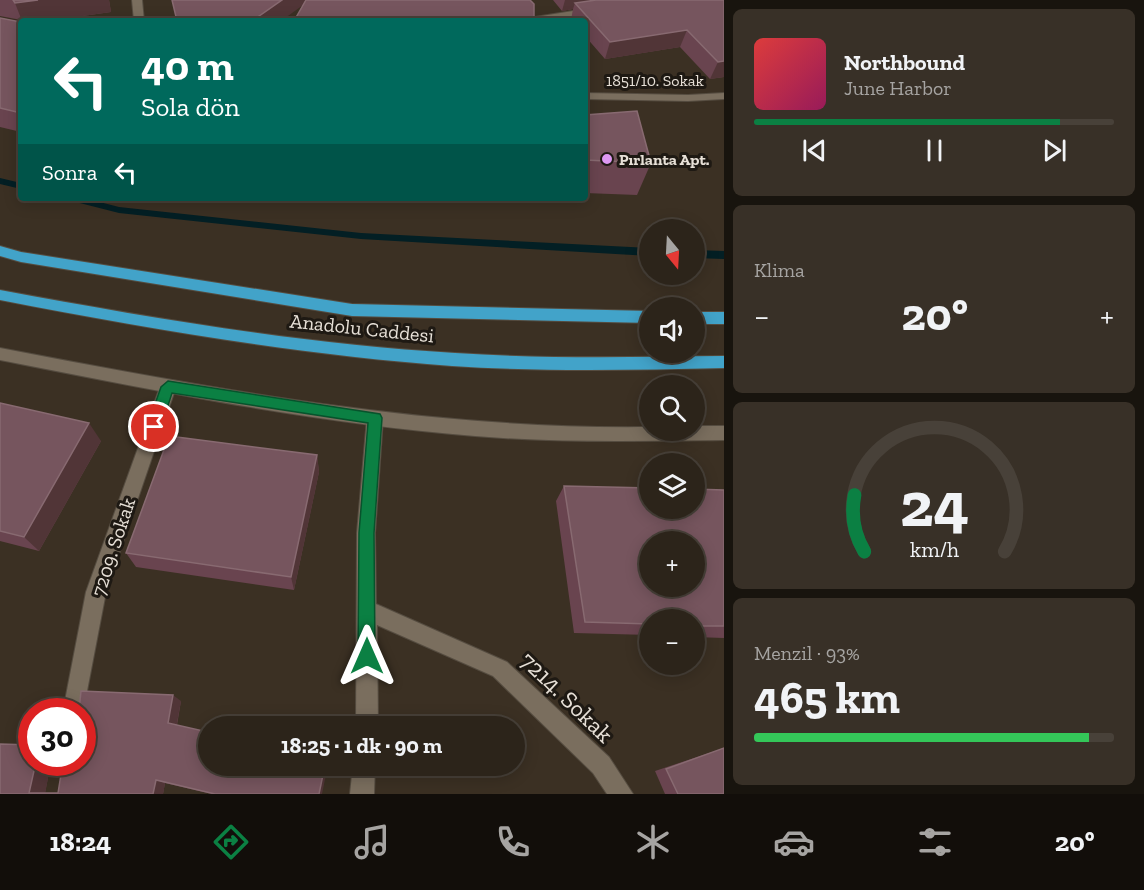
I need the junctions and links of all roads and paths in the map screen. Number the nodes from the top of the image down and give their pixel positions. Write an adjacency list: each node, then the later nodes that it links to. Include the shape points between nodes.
1 (137, 0): 3 (street)
2 (603, 10): 4 (street)
3 (139, 18)
4 (533, 18)
5 (590, 96): 6 (street, 1851/10. Sokak)
6 (724, 96)
7 (0, 250): 9 (highway, Anadolu Caddesi, via 21,257 352,310)
8 (0, 295): 13 (highway, Anadolu Caddesi, via 139,322 324,348 520,363)
9 (639, 317)
10 (705, 318): 11 (highway)
11 (724, 318)
12 (0, 354): 14 (street)
13 (724, 362)
14 (168, 387): 15 (street); 18 (street, 7209. Sokak, via 96,592)
15 (375, 418): 16 (street, via 543,433); 17 (street, via 366,533)
16 (724, 433)
17 (366, 610): 19 (street); 22 (street, 7214. Sokak, via 500,669 601,765)
18 (76, 698)
19 (367, 716)
20 (363, 776): 21 (street)
21 (362, 794)
22 (621, 794)

